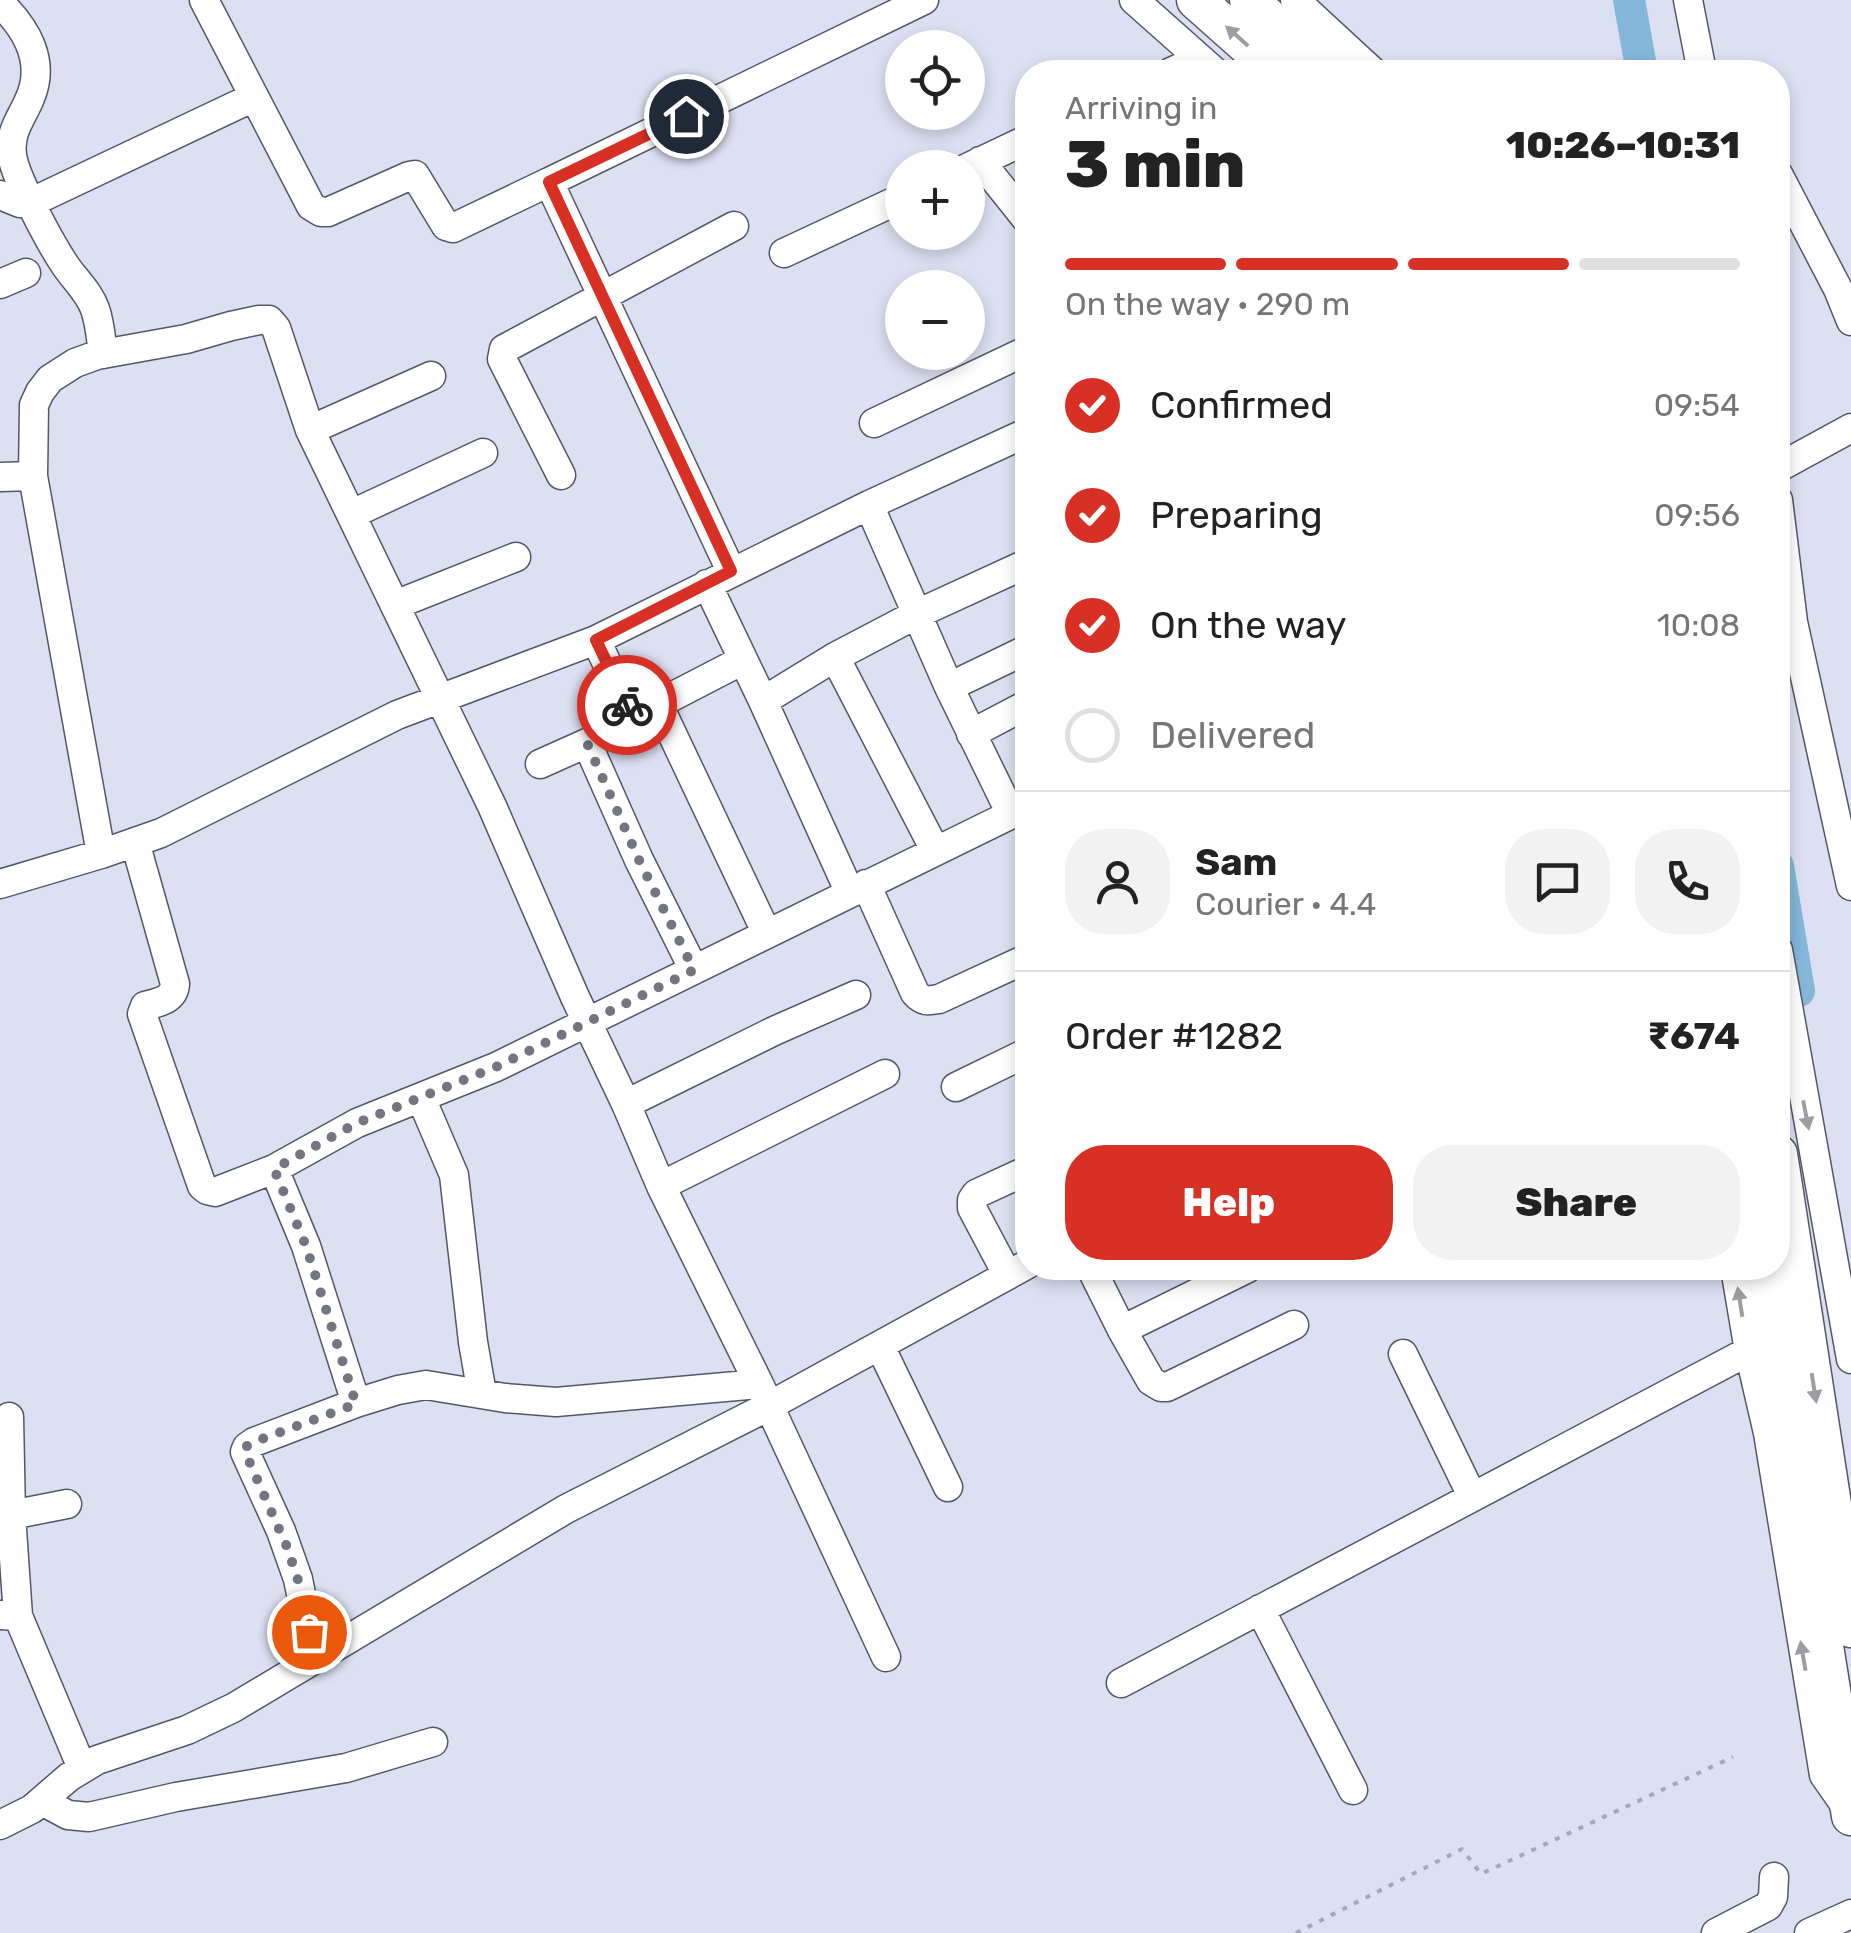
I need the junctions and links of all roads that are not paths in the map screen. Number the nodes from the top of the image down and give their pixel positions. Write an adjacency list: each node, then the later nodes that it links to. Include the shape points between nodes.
1 (204, 0): 14 (street)
2 (924, 0): 18 (street)
3 (1134, 0): 9 (street)
4 (1196, 0): 10 (highway, one-way to 4)
5 (1249, 0): 11 (highway)
6 (1295, 0): 12 (street)
7 (1688, 0): 13 (street)
8 (0, 3): 21 (street, via 36,58 30,98 12,136 17,174)
9 (1201, 60)
10 (1264, 60)
11 (1314, 60)
12 (1360, 60)
13 (1700, 60)
14 (254, 96): 18 (street, via 311,206 321,212 415,176 453,228); 21 (street)
15 (1015, 146): 16 (street)
16 (985, 159)
17 (985, 176): 23 (street)
18 (549, 182): 26 (street)
19 (0, 195): 21 (street)
20 (1790, 195): 27 (street)
21 (32, 202): 28 (street, via 95,307)
22 (885, 206): 25 (street)
23 (1015, 207)
24 (734, 226): 26 (street)
25 (784, 253)
26 (604, 297): 39 (street, via 502,353); 44 (street)
27 (1851, 320)
28 (103, 354): 33 (street, via 269,320); 38 (street, via 59,372 40,392)
29 (1015, 356): 31 (street)
30 (431, 376): 33 (street)
31 (874, 423)
32 (1851, 428): 36 (street)
33 (310, 430): 41 (street)
34 (1015, 438): 40 (street)
35 (483, 453): 41 (street)
36 (1790, 461)
37 (0, 476): 38 (street)
38 (33, 476): 65 (street)
39 (561, 476)
40 (868, 504): 44 (street); 47 (street)
41 (352, 514): 46 (street)
42 (516, 557): 46 (street)
43 (1015, 570): 47 (street)
44 (719, 578): 48 (street); 51 (street)
45 (1790, 598): 67 (street)
46 (396, 605): 53 (street)
47 (918, 614): 50 (street); 52 (street)
48 (596, 640): 53 (street); 57 (street)
49 (1015, 655): 52 (street)
50 (835, 657): 54 (street); 64 (street)
51 (744, 660): 54 (street); 55 (street)
52 (949, 688): 58 (street)
53 (439, 698): 63 (street); 74 (street)
54 (764, 700): 68 (street)
55 (658, 704): 57 (street); 69 (street)
56 (1015, 711): 58 (street)
57 (632, 717): 59 (street)
58 (972, 734): 61 (street)
59 (587, 743): 60 (street); 71 (street)
60 (540, 764)
61 (1015, 804)
62 (1015, 812): 64 (street)
63 (135, 842): 65 (street); 80 (street, via 175,984 170,997 142,1014 202,1186 215,1192)
64 (935, 850): 68 (street)
65 (101, 854): 66 (street)
66 (0, 884)
67 (1851, 886)
68 (858, 888): 69 (street); 70 (street, via 920,999 939,1000)
69 (767, 934): 71 (street)
70 (1015, 964)
71 (694, 970): 74 (street)
72 (856, 995): 79 (street)
73 (1790, 1017): 95 (street, one-way to 95)
74 (588, 1021): 78 (street); 79 (street)
75 (1015, 1058): 77 (street)
76 (885, 1074): 82 (street)
77 (956, 1088)
78 (421, 1098): 80 (street, via 357,1123); 96 (street, via 454,1175)
79 (626, 1104): 82 (street)
80 (274, 1169): 98 (street)
81 (1015, 1176): 84 (street, via 972,1200)
82 (662, 1186): 97 (street)
83 (1790, 1232): 106 (highway, one-way to 106)
84 (1015, 1266)
85 (1015, 1270): 92 (street)
86 (1098, 1280): 91 (street)
87 (1224, 1280): 91 (street)
88 (1737, 1280): 93 (street, one-way to 88)
89 (1766, 1280): 114 (highway)
90 (1294, 1324): 91 (street, via 1161,1388)
91 (1122, 1330)
92 (880, 1346): 97 (street); 100 (street)
93 (1748, 1352): 101 (street); 114 (street, one-way to 93, via 1824,1776 1768,1433)
94 (1403, 1354): 101 (street)
95 (1851, 1359)
96 (482, 1394): 97 (street, via 556,1402); 98 (street, via 426,1385)
97 (764, 1395): 107 (street); 108 (street)
98 (356, 1404): 108 (street, via 254,1442 245,1452 298,1580)
99 (9, 1417): 103 (street)
100 (948, 1487)
101 (1472, 1496): 104 (street)
102 (68, 1504): 103 (street)
103 (10, 1514): 105 (street)
104 (1260, 1609): 109 (street); 112 (street)
105 (9, 1615): 111 (street)
106 (1851, 1628)
107 (886, 1657)
108 (314, 1658): 111 (street, via 210,1720)
109 (1121, 1683)
110 (433, 1742): 113 (street, via 346,1768 89,1817)
111 (82, 1768): 113 (street)
112 (1354, 1790)
113 (42, 1801): 115 (street)
114 (1851, 1815)
115 (0, 1825)
116 (1774, 1877): 118 (street, via 1768,1906)
117 (1851, 1914): 119 (street)
118 (1716, 1933)
119 (1809, 1933)

